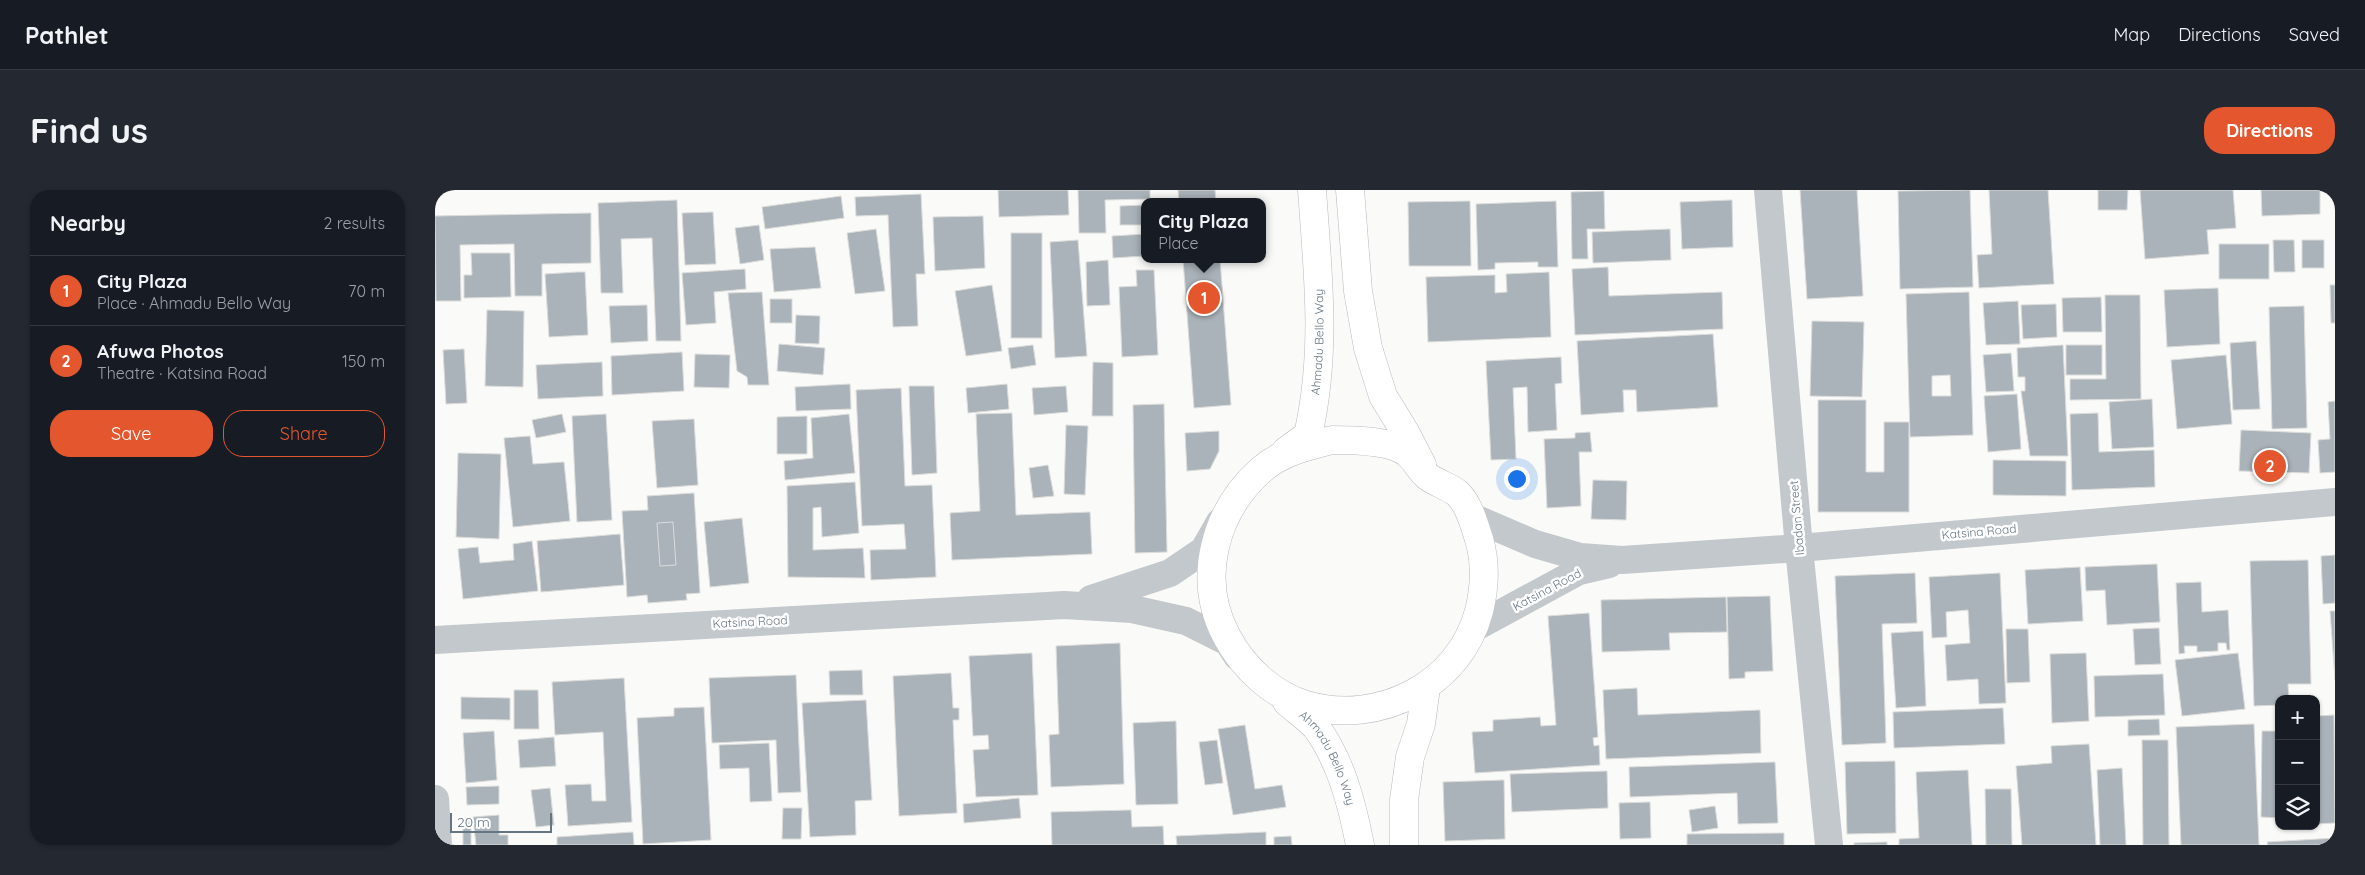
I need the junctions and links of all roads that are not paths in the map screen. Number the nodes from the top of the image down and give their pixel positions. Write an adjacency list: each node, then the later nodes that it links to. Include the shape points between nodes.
1 (1312, 190): 4 (main road, Ahmadu Bello Way, via 1320,326 1317,396 1308,436)
2 (1350, 190): 5 (main road, via 1358,290 1368,348 1383,396)
3 (1768, 190): 9 (street, Ibadan Street)
4 (1262, 469): 5 (main road, via 1295,450 1332,440 1370,441 1407,452); 7 (main road)
5 (1427, 476): 8 (main road, via 1458,494)
6 (2335, 502): 9 (street, Katsina Road)
7 (1229, 506): 11 (street, Katsina Road, via 1204,550 1169,572 1102,597); 14 (main road, via 1215,542 1211,582 1218,621)
8 (1472, 517): 10 (street, Katsina Road, via 1535,544 1580,557); 12 (main road, via 1483,553 1484,591)
9 (1799, 548): 10 (street, Katsina Road); 21 (street, Ibadan Street)
10 (1622, 560): 12 (street, Katsina Road, via 1579,571)
11 (1064, 605): 13 (street, Katsina Road); 14 (street, Katsina Road, via 1132,609 1186,621 1228,642)
12 (1474, 628): 16 (main road, via 1455,661)
13 (435, 640)
14 (1237, 656): 15 (main road)
15 (1269, 686): 16 (main road, via 1306,705 1347,711 1389,706); 19 (main road, Ahmadu Bello Way, via 1315,727 1336,762 1353,809)
16 (1426, 687): 20 (main road, via 1404,800)
17 (435, 800): 18 (street)
18 (438, 845)
19 (1360, 845)
20 (1404, 845)
21 (1829, 845)

